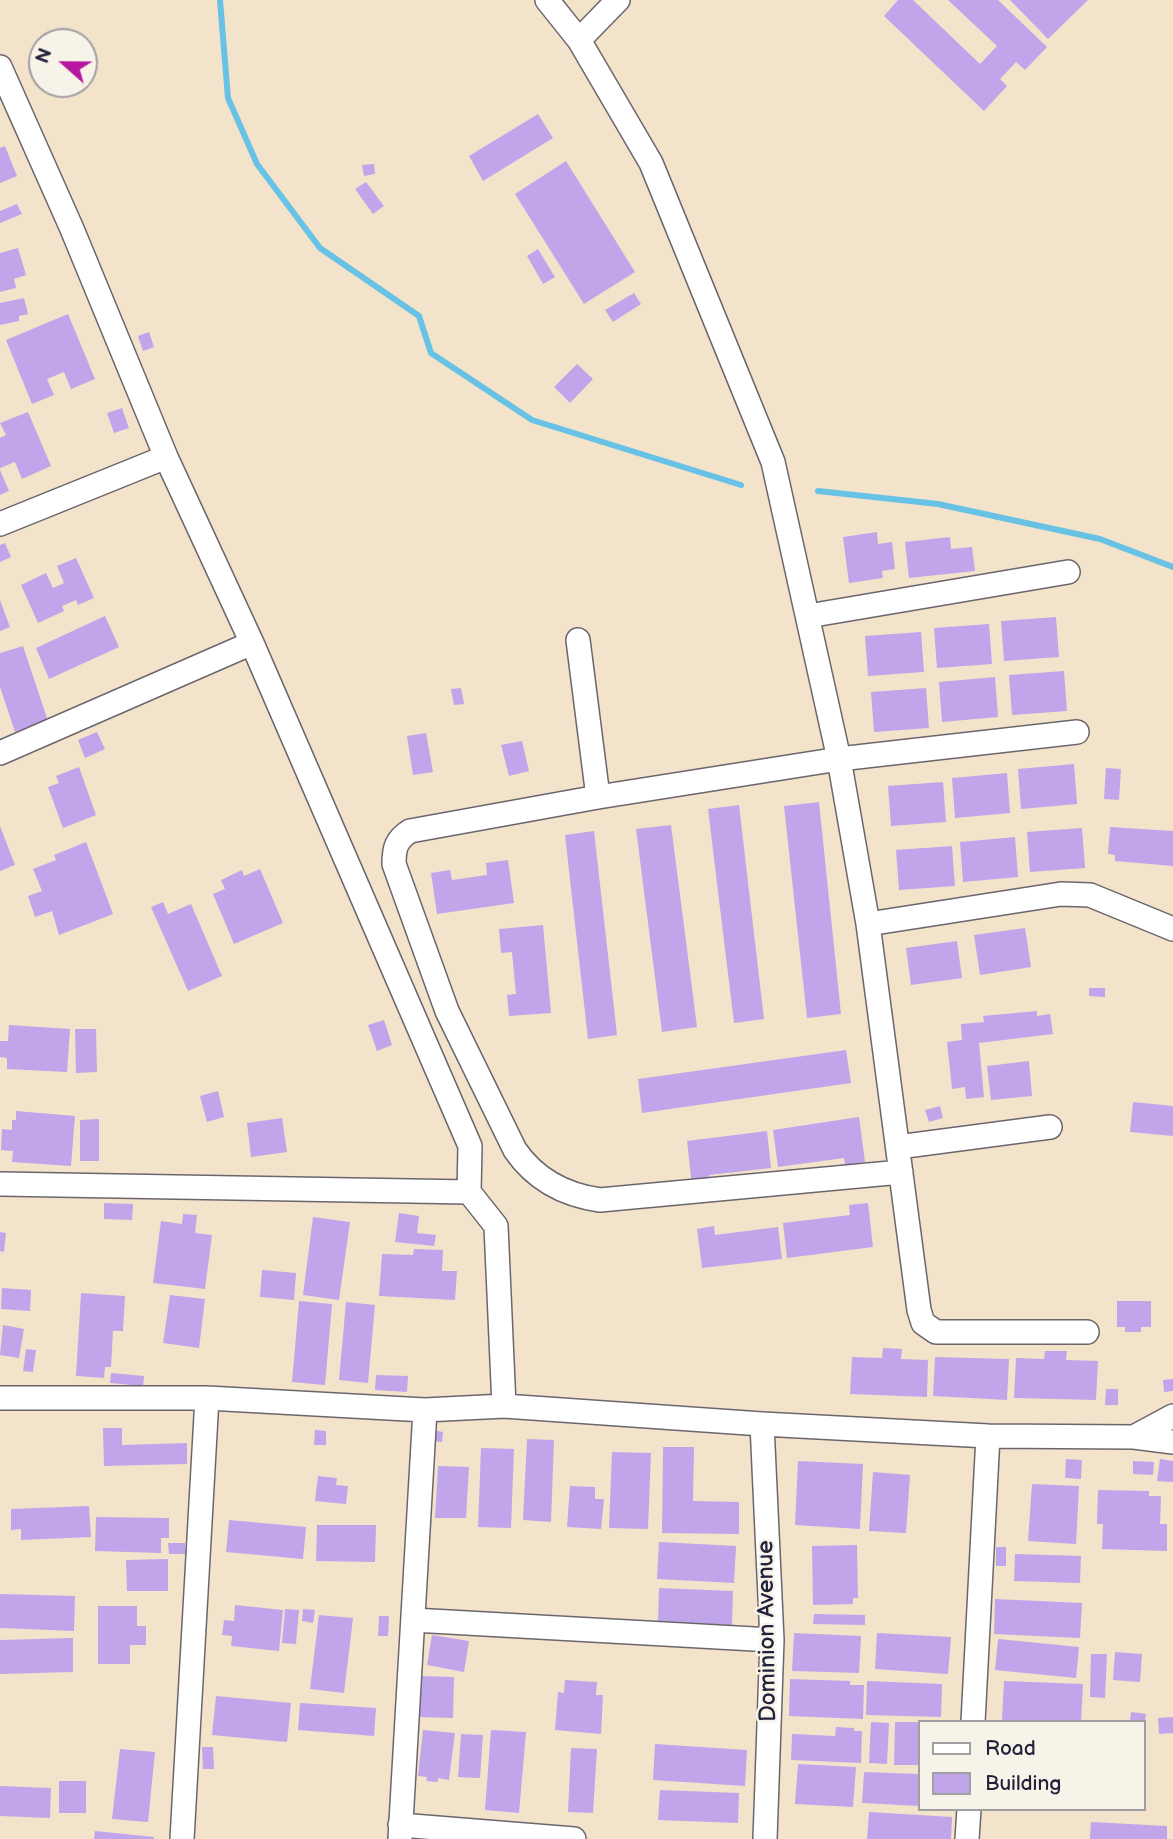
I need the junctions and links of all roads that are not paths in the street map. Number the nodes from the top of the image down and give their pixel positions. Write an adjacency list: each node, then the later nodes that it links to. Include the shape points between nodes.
1 (547, 0): 3 (street)
2 (618, 0): 3 (street)
3 (579, 40): 8 (street, via 651,163 773,462)
4 (0, 67): 5 (street)
5 (166, 457): 6 (street); 10 (street)
6 (0, 524)
7 (1068, 572): 8 (street)
8 (808, 616): 13 (street)
9 (578, 640): 14 (street)
10 (252, 643): 12 (street); 21 (street, via 470,1146)
11 (1077, 732): 13 (street)
12 (0, 753)
13 (839, 759): 14 (street); 15 (street)
14 (598, 797): 19 (street, via 410,831 394,849 394,864 447,1011 527,1167 563,1190 600,1200)
15 (868, 924): 16 (street, via 1062,894 1090,895); 18 (street)
16 (1173, 929)
17 (1050, 1127): 18 (street)
18 (898, 1147): 19 (street)
19 (901, 1172): 22 (street, via 923,1323 936,1332)
20 (0, 1184): 21 (street)
21 (469, 1192): 25 (street, via 496,1226)
22 (1087, 1332)
23 (0, 1398): 24 (street)
24 (207, 1398): 26 (street); 37 (street)
25 (504, 1406): 26 (street); 28 (street)
26 (425, 1410): 32 (street)
27 (1173, 1416): 30 (street)
28 (762, 1424): 29 (street); 33 (street, Dominion Avenue)
29 (988, 1436): 30 (street); 34 (street)
30 (1133, 1437): 31 (street)
31 (1173, 1442)
32 (413, 1620): 33 (street); 36 (street)
33 (772, 1640): 39 (street, Dominion Avenue)
34 (973, 1720)
35 (969, 1811): 40 (street)
36 (400, 1832): 38 (street)
37 (181, 1839)
38 (574, 1839)
39 (765, 1839)
40 (967, 1839)

